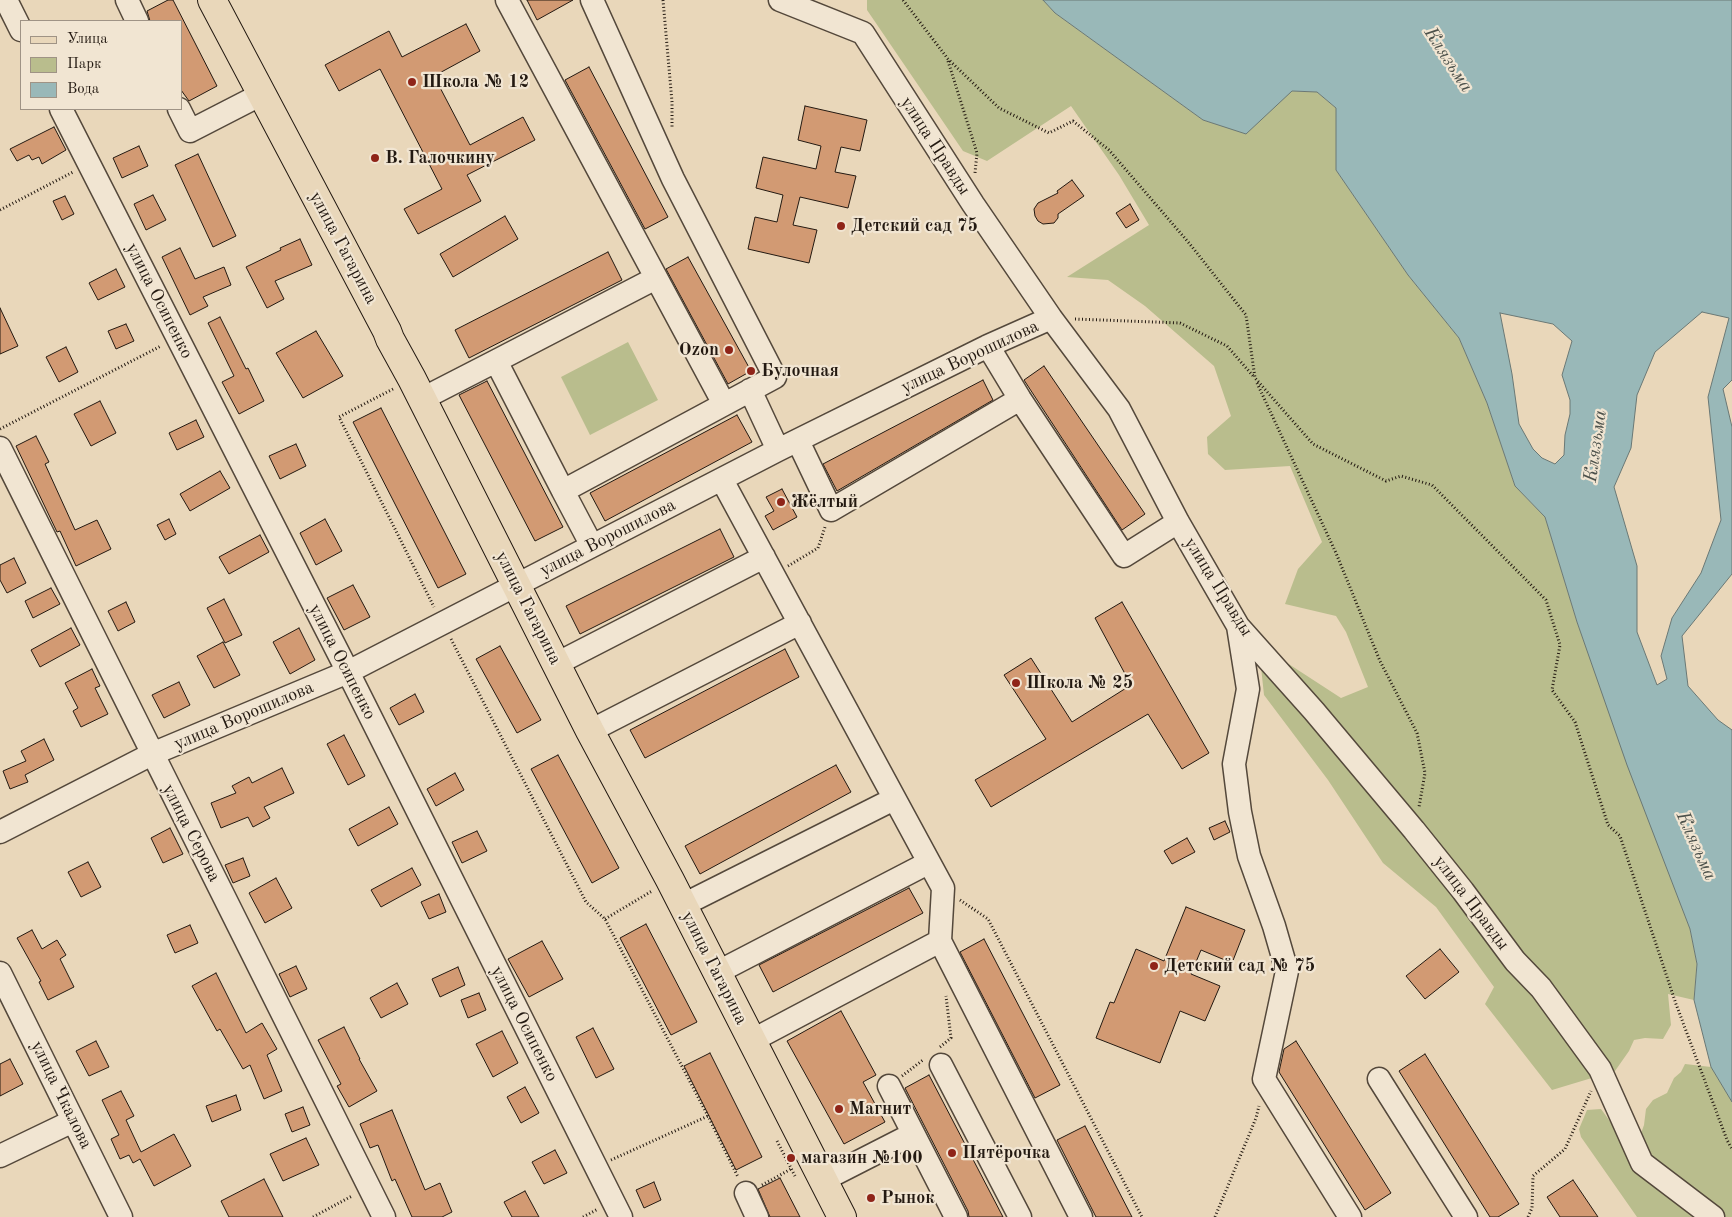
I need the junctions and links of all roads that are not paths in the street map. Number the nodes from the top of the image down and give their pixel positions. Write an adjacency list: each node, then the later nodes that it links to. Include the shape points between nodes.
1 (6, 0): 8 (street)
2 (127, 0): 7 (street)
3 (212, 0): 9 (main road, улица Гагарина)
4 (507, 0): 12 (street)
5 (592, 0): 17 (street, via 673,179 775,377)
6 (780, 0): 13 (street, улица Правды, via 863,33 973,204 1015,252)
7 (137, 20)
8 (20, 28)
9 (262, 94): 11 (street, via 190,131); 16 (main road, улица Гагарина)
10 (61, 110): 31 (street, улица Осипенко)
11 (180, 110)
12 (656, 278): 15 (street); 19 (street)
13 (1051, 318): 14 (street, улица Ворошилова); 24 (street, улица Правды, via 1119,409)
14 (988, 346): 18 (street); 20 (street, улица Ворошилова)
15 (496, 361): 16 (street); 23 (street)
16 (417, 389): 27 (main road, улица Гагарина)
17 (750, 390): 19 (street); 20 (street)
18 (1020, 399): 20 (street, via 831,510); 24 (street, via 1124,556)
19 (724, 404): 23 (street)
20 (788, 445): 22 (street, улица Ворошилова)
21 (0, 448): 33 (street, улица Серова)
22 (722, 480): 25 (street, улица Ворошилова); 26 (street)
23 (563, 491): 25 (street)
24 (1178, 522): 29 (street, улица Правды)
25 (592, 546): 27 (street, улица Ворошилова)
26 (769, 566): 28 (street); 30 (street)
27 (517, 585): 30 (main road, улица Гагарина); 31 (street, улица Ворошилова)
28 (800, 623): 32 (street); 34 (street)
29 (1238, 626): 58 (street, via 1248,689 1234,764 1240,812 1249,856 1287,971 1264,1079); 60 (street, улица Правды, via 1414,830 1515,961 1541,988 1600,1069 1642,1163)
30 (556, 664): 32 (main road, улица Гагарина)
31 (348, 672): 33 (street, улица Ворошилова); 52 (street, улица Осипенко)
32 (590, 732): 37 (main road, улица Гагарина)
33 (152, 754): 35 (street, улица Ворошилова); 51 (street, улица Серова)
34 (894, 799): 36 (street); 37 (street)
35 (0, 832)
36 (928, 863): 38 (street, via 943,888); 39 (street)
37 (682, 905): 39 (main road, улица Гагарина)
38 (940, 941): 41 (street); 57 (street)
39 (718, 972): 41 (main road, улица Гагарина)
40 (0, 973): 45 (street, улица Чкалова)
41 (751, 1041): 48 (main road, улица Гагарина)
42 (934, 1057): 56 (street)
43 (1379, 1079): 59 (street)
44 (889, 1086): 46 (street)
45 (73, 1121): 47 (street); 50 (street, улица Чкалова)
46 (913, 1134): 48 (street); 55 (street)
47 (0, 1156)
48 (818, 1171): 54 (main road, улица Гагарина)
49 (746, 1193): 53 (street)
50 (121, 1217)
51 (384, 1217)
52 (621, 1217)
53 (757, 1217)
54 (842, 1217)
55 (956, 1217)
56 (1020, 1217)
57 (1081, 1217)
58 (1350, 1217)
59 (1466, 1217)
60 (1713, 1217)

